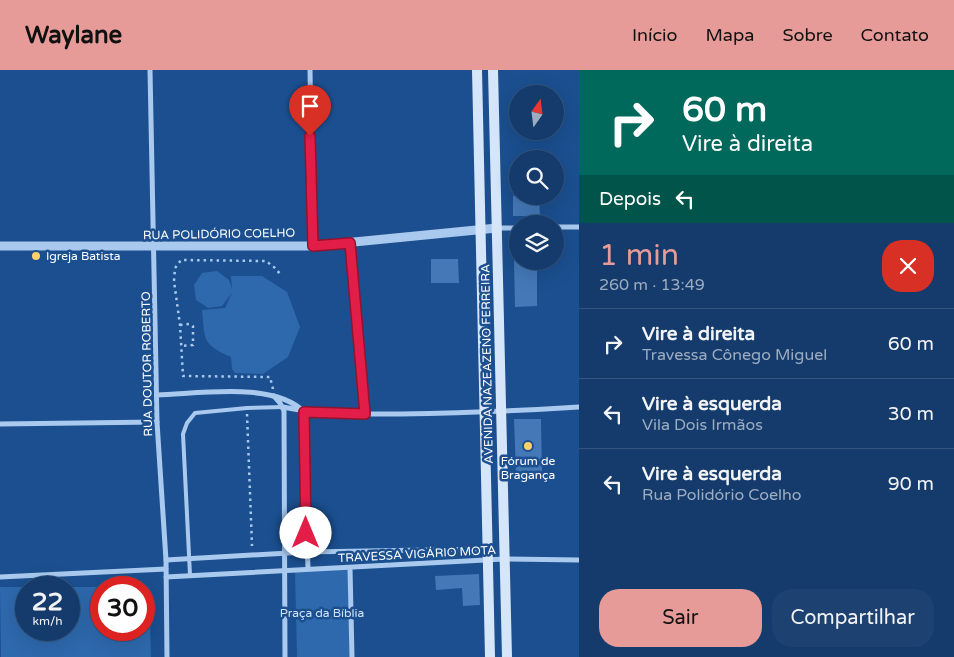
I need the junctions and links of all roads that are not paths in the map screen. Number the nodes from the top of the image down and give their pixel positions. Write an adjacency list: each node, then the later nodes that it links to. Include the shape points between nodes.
1 (150, 70): 13 (street, RUA DOUTOR ROBERTO)
2 (310, 70): 12 (street)
3 (477, 70): 9 (main road, AVENIDA NAZEAZENO FERREIRA)
4 (493, 70): 7 (main road, AVENIDA NAZEAZENO FERREIRA)
5 (579, 226): 6 (street)
6 (564, 227)
7 (497, 228): 8 (street); 9 (street, RUA POLIDÓRIO COELHO); 19 (main road, AVENIDA NAZEAZENO FERREIRA)
8 (509, 228)
9 (479, 230): 10 (street, RUA POLIDÓRIO COELHO); 20 (main road, AVENIDA NAZEAZENO FERREIRA)
10 (350, 243): 12 (street, RUA POLIDÓRIO COELHO); 21 (street)
11 (0, 246): 13 (street, RUA POLIDÓRIO COELHO)
12 (313, 246): 13 (street, RUA POLIDÓRIO COELHO)
13 (154, 247): 14 (street, RUA DOUTOR ROBERTO)
14 (157, 395): 15 (street, via 252,392); 22 (street, RUA DOUTOR ROBERTO)
15 (274, 395): 17 (street); 18 (street, via 290,400)
16 (579, 407): 19 (street)
17 (283, 408): 18 (street); 26 (street); 27 (lane, via 196,413 184,430)
18 (304, 412): 21 (street); 25 (street)
19 (500, 412): 20 (street); 28 (main road, AVENIDA NAZEAZENO FERREIRA)
20 (484, 413): 21 (street); 24 (main road, AVENIDA NAZEAZENO FERREIRA)
21 (365, 414)
22 (157, 422): 23 (street); 29 (street, RUA DOUTOR ROBERTO)
23 (0, 424)
24 (487, 549): 25 (street, TRAVESSA VIGÁRIO MOTA); 31 (main road, AVENIDA NAZEAZENO FERREIRA)
25 (306, 552): 26 (street, TRAVESSA VIGÁRIO MOTA); 34 (street)
26 (283, 553): 27 (street, TRAVESSA VIGÁRIO MOTA); 35 (street)
27 (190, 558): 29 (street, TRAVESSA VIGÁRIO MOTA); 36 (lane)
28 (504, 559): 30 (street, TRAVESSA VIGÁRIO MOTA); 31 (street, TRAVESSA VIGÁRIO MOTA); 43 (main road, AVENIDA NAZEAZENO FERREIRA)
29 (166, 560): 33 (street, RUA DOUTOR ROBERTO)
30 (579, 560)
31 (487, 562): 32 (street, TRAVESSA VIGÁRIO MOTA); 42 (main road, AVENIDA NAZEAZENO FERREIRA)
32 (350, 568): 34 (street, TRAVESSA VIGÁRIO MOTA); 41 (street)
33 (166, 569): 37 (street); 38 (street, RUA DOUTOR ROBERTO)
34 (308, 569): 35 (street, TRAVESSA VIGÁRIO MOTA)
35 (283, 570): 36 (street, TRAVESSA VIGÁRIO MOTA); 40 (street)
36 (190, 575): 38 (street, TRAVESSA VIGÁRIO MOTA)
37 (0, 577)
38 (166, 577): 39 (street, RUA DOUTOR ROBERTO)
39 (167, 657)
40 (285, 657)
41 (352, 657)
42 (490, 657)
43 (507, 657)

